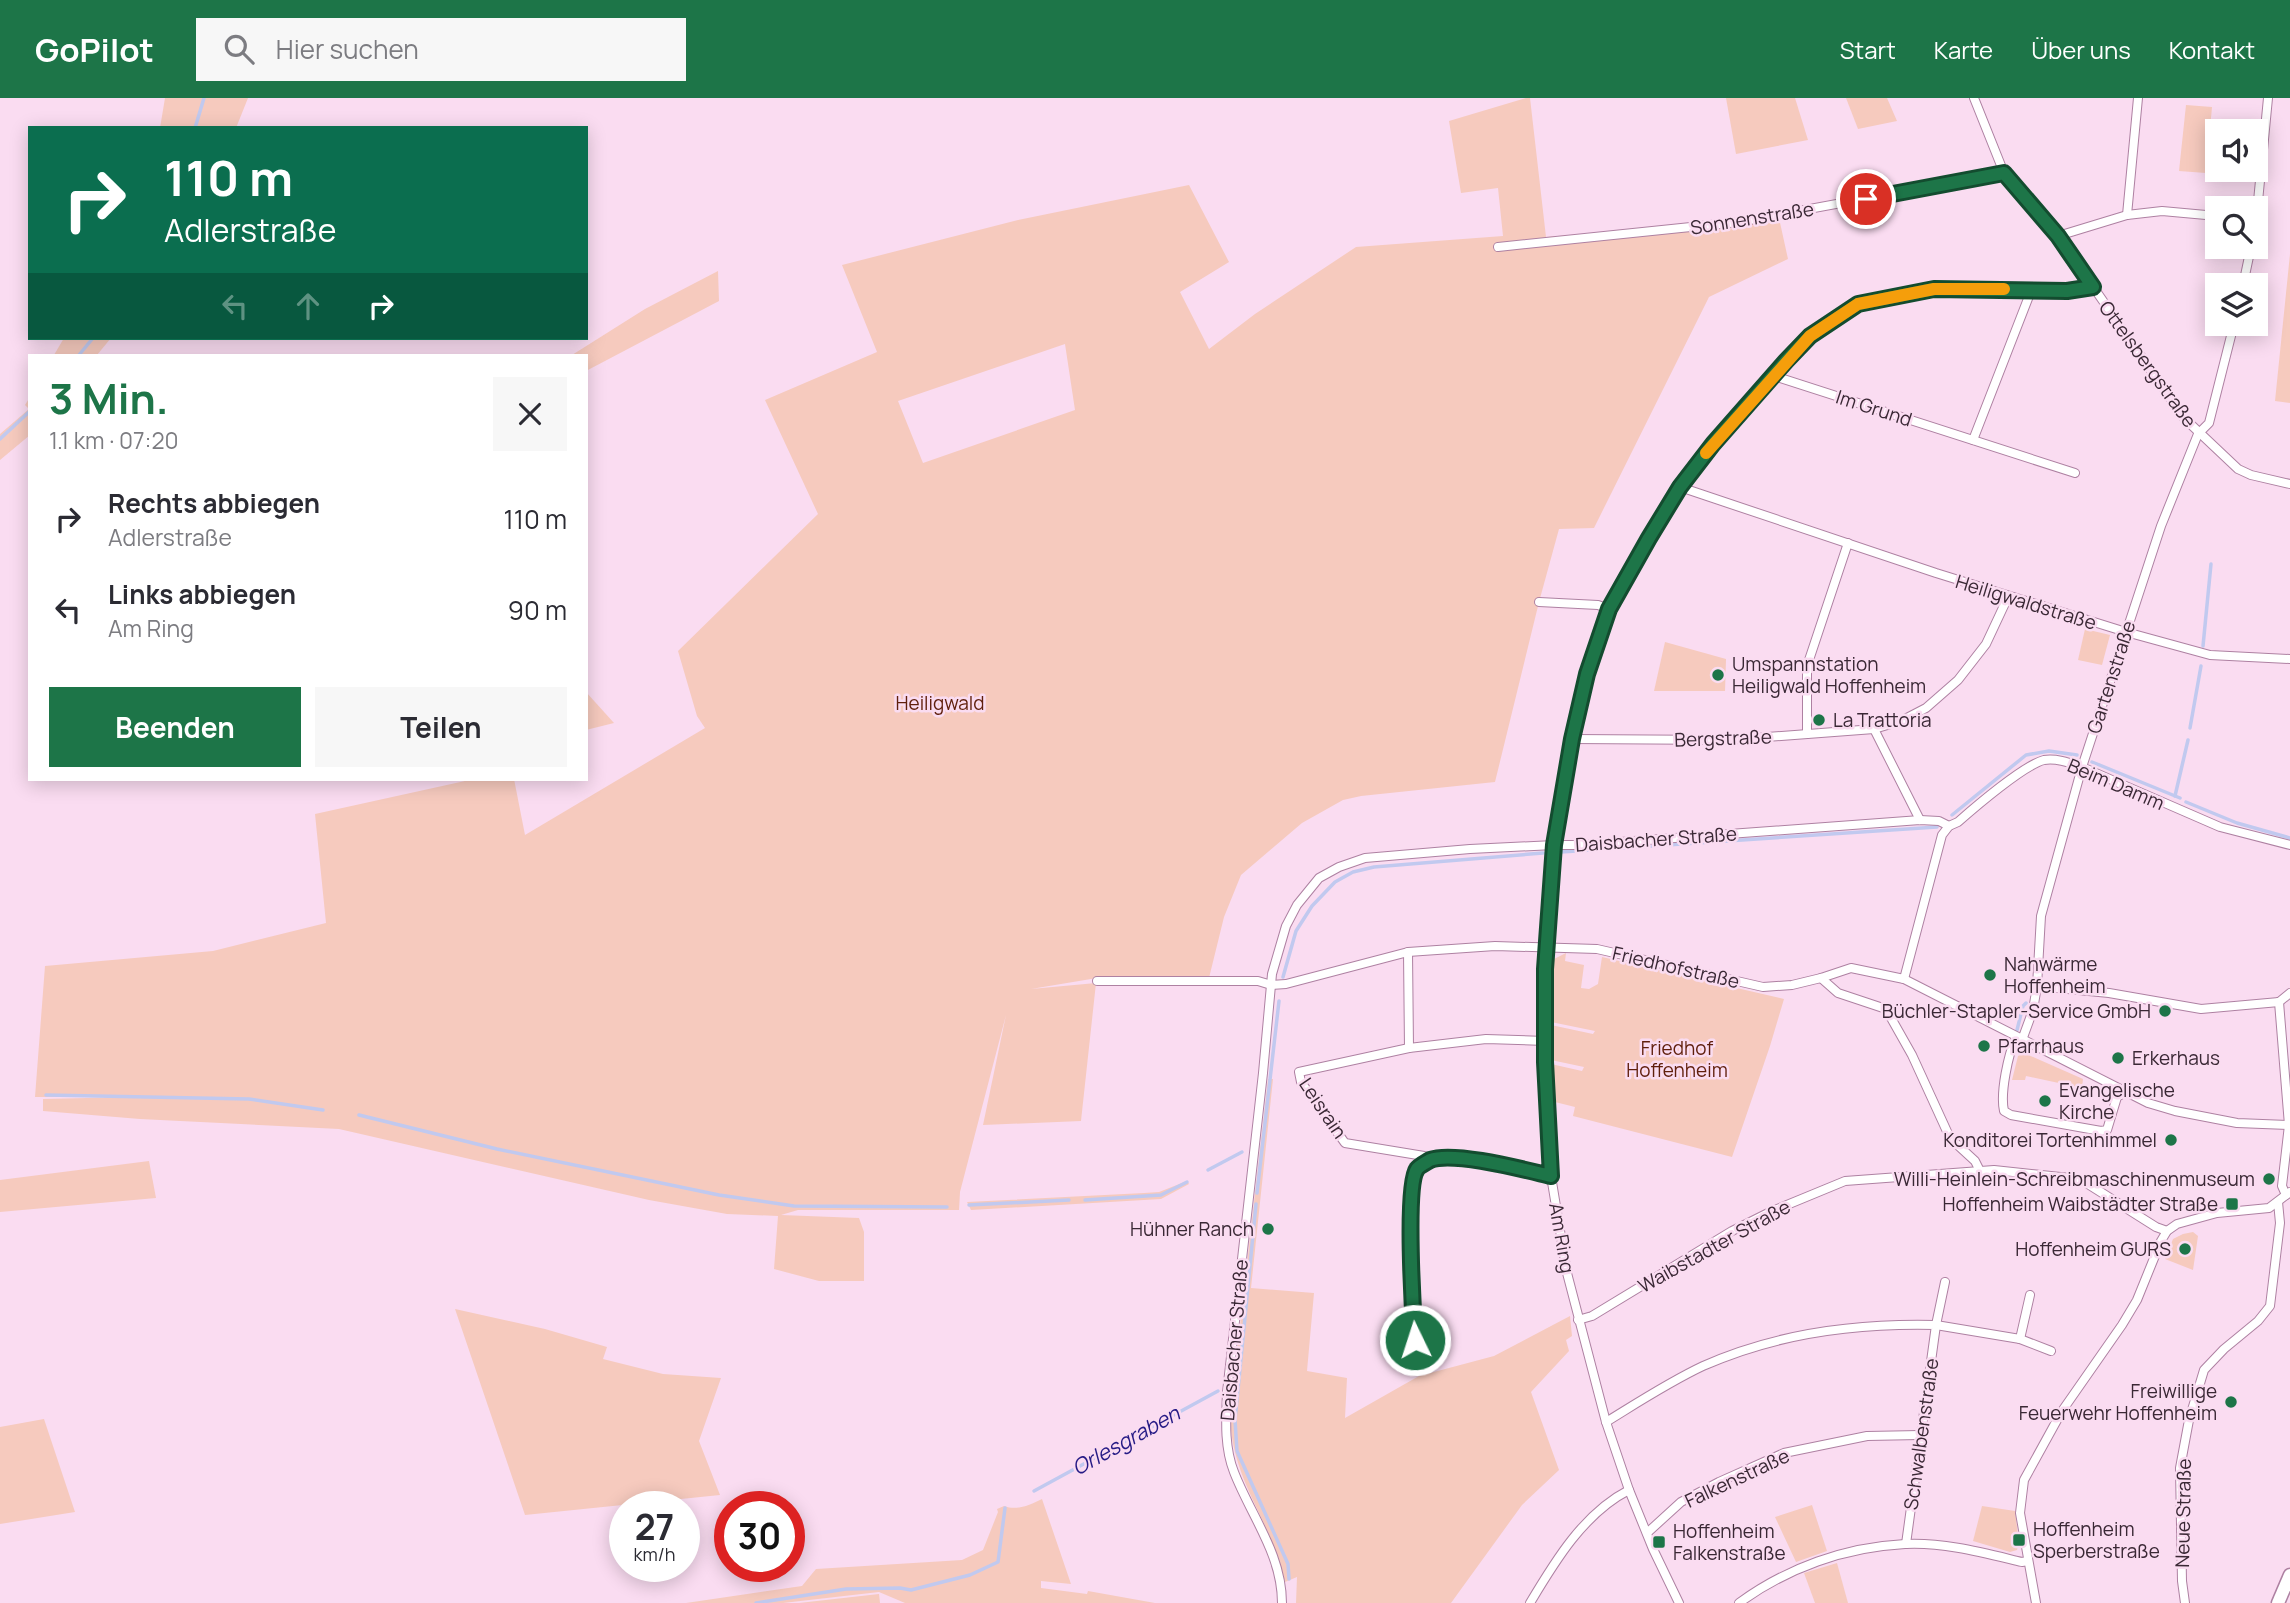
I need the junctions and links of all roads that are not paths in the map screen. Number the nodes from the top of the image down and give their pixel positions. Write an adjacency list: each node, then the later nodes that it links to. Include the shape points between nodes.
1 (1974, 98): 4 (street, Ottelsbergstraße)
2 (2138, 98): 6 (street)
3 (2268, 98): 5 (street)
4 (2004, 173): 8 (street, Ottelsbergstraße); 9 (street, Sonnenstraße, via 1739,222)
5 (2259, 196)
6 (2127, 215): 7 (street, via 2162,211); 8 (street)
7 (2205, 215)
8 (2058, 236): 10 (street, Ottelsbergstraße)
9 (1498, 247)
10 (2093, 287): 11 (street, Am Ring); 14 (street, Ottelsbergstraße)
11 (2031, 291): 13 (street, Am Ring, via 1934,289 1858,304 1810,336); 15 (street)
12 (2231, 336): 14 (street, Gartenstraße, via 2209,423)
13 (1774, 376): 15 (street, Im Grund); 18 (street, Am Ring)
14 (2198, 434): 17 (street, Ottelsbergstraße, via 2238,469); 23 (street, Gartenstraße)
15 (1973, 440): 16 (street, Im Grund)
16 (2075, 473)
17 (2290, 484)
18 (1680, 487): 19 (street, Heiligwaldstraße); 22 (street, Am Ring)
19 (1848, 543): 20 (street, Heiligwaldstraße); 26 (street, via 1807,666)
20 (2008, 597): 23 (street, Heiligwaldstraße); 25 (street, Bergstraße, via 1986,644 1958,680 1926,708)
21 (1539, 602): 22 (street)
22 (1609, 609): 27 (street, Am Ring)
23 (2126, 632): 24 (street, Heiligwaldstraße, via 2210,655); 28 (street, Gartenstraße)
24 (2290, 659)
25 (1874, 729): 26 (street, Bergstraße); 29 (street)
26 (1807, 734): 27 (street, Bergstraße, via 1727,740)
27 (1572, 739): 31 (street, Am Ring)
28 (2082, 767): 30 (street, Beim Damm, via 2044,760); 32 (street, Beim Damm, via 2220,827); 39 (street, Gartenstraße, via 2040,916)
29 (1920, 820): 30 (street, Daisbacher Straße); 31 (street, Daisbacher Straße)
30 (1948, 826): 36 (street)
31 (1554, 845): 33 (street, Am Ring); 38 (street, Daisbacher Straße, via 1365,858 1339,867 1319,877 1297,905 1286,926)
32 (2290, 845)
33 (1545, 948): 34 (street, Friedhofstraße); 35 (street, Friedhofstraße, via 1597,949 1763,986); 43 (street, Am Ring)
34 (1408, 952): 38 (street, Friedhofstraße); 44 (street)
35 (1821, 978): 36 (street, Friedhofstraße, via 1851,968); 48 (street, via 1838,993 1886,1009 1950,1139)
36 (1904, 979): 42 (street, Friedhofstraße)
37 (1097, 981): 38 (street, via 1258,981)
38 (1271, 985): 68 (street, Daisbacher Straße, via 1227,1392 1227,1439 1233,1471 1275,1557)
39 (2037, 986): 41 (street, via 2201,1009); 42 (street, Gartenstraße, via 2033,1010)
40 (2290, 993): 41 (street)
41 (2279, 1002): 46 (street)
42 (2019, 1039): 45 (street, Friedhofstraße, via 2103,1078); 45 (street, Gartenstraße, via 2012,1046 2001,1101 2011,1115 2101,1132 2107,1130 2117,1097)
43 (1545, 1041): 44 (street, via 1486,1039); 49 (street, Am Ring)
44 (1409, 1048): 47 (street, Leisrain, via 1299,1072 1301,1082 1345,1143 1424,1156)
45 (2124, 1093): 46 (street, Friedhofstraße, via 2175,1111 2237,1123)
46 (2290, 1125): 50 (street, via 2282,1186)
47 (1429, 1161): 49 (street, Leisrain, via 1443,1157 1503,1164); 59 (street, via 1417,1169 1412,1183 1411,1287)
48 (1980, 1171): 52 (street, Waibstadter Straße, via 2080,1179); 55 (street, Waibstadter Straße, via 1872,1178 1830,1186 1732,1231 1592,1316)
49 (1551, 1176): 55 (street, Am Ring)
50 (2288, 1193): 51 (street)
51 (2278, 1202): 52 (street, via 2269,1208 2217,1213); 73 (street, Neue Straße, via 2280,1223 2270,1306 2204,1370 2189,1420 2180,1468)
52 (2168, 1231): 65 (street, via 2137,1300 2062,1411 2027,1473 2020,1505)
53 (1945, 1282): 56 (street, Schwalbenstraße)
54 (2030, 1295): 57 (street)
55 (1578, 1320): 60 (street, Am Ring)
56 (1937, 1325): 57 (street); 60 (street, via 1855,1326 1774,1340 1702,1367); 61 (street, Schwalbenstraße)
57 (2020, 1339): 58 (street)
58 (2051, 1351)
59 (1417, 1367)
60 (1606, 1422): 62 (street, Am Ring)
61 (1920, 1435): 63 (street, Falkenstraße, via 1867,1436 1784,1453 1681,1502); 64 (street, Schwalbenstraße)
62 (1629, 1490): 63 (street, Am Ring); 69 (street, via 1592,1517)
63 (1647, 1533): 67 (street, Am Ring)
64 (1906, 1544): 65 (street); 71 (street, via 1825,1558 1788,1572)
65 (2028, 1561): 72 (street)
66 (2290, 1575): 74 (main road)
67 (1677, 1600): 70 (street)
68 (1282, 1603)
69 (1530, 1603)
70 (1667, 1603)
71 (1739, 1603)
72 (2036, 1603)
73 (2185, 1603)
74 (2278, 1603)

